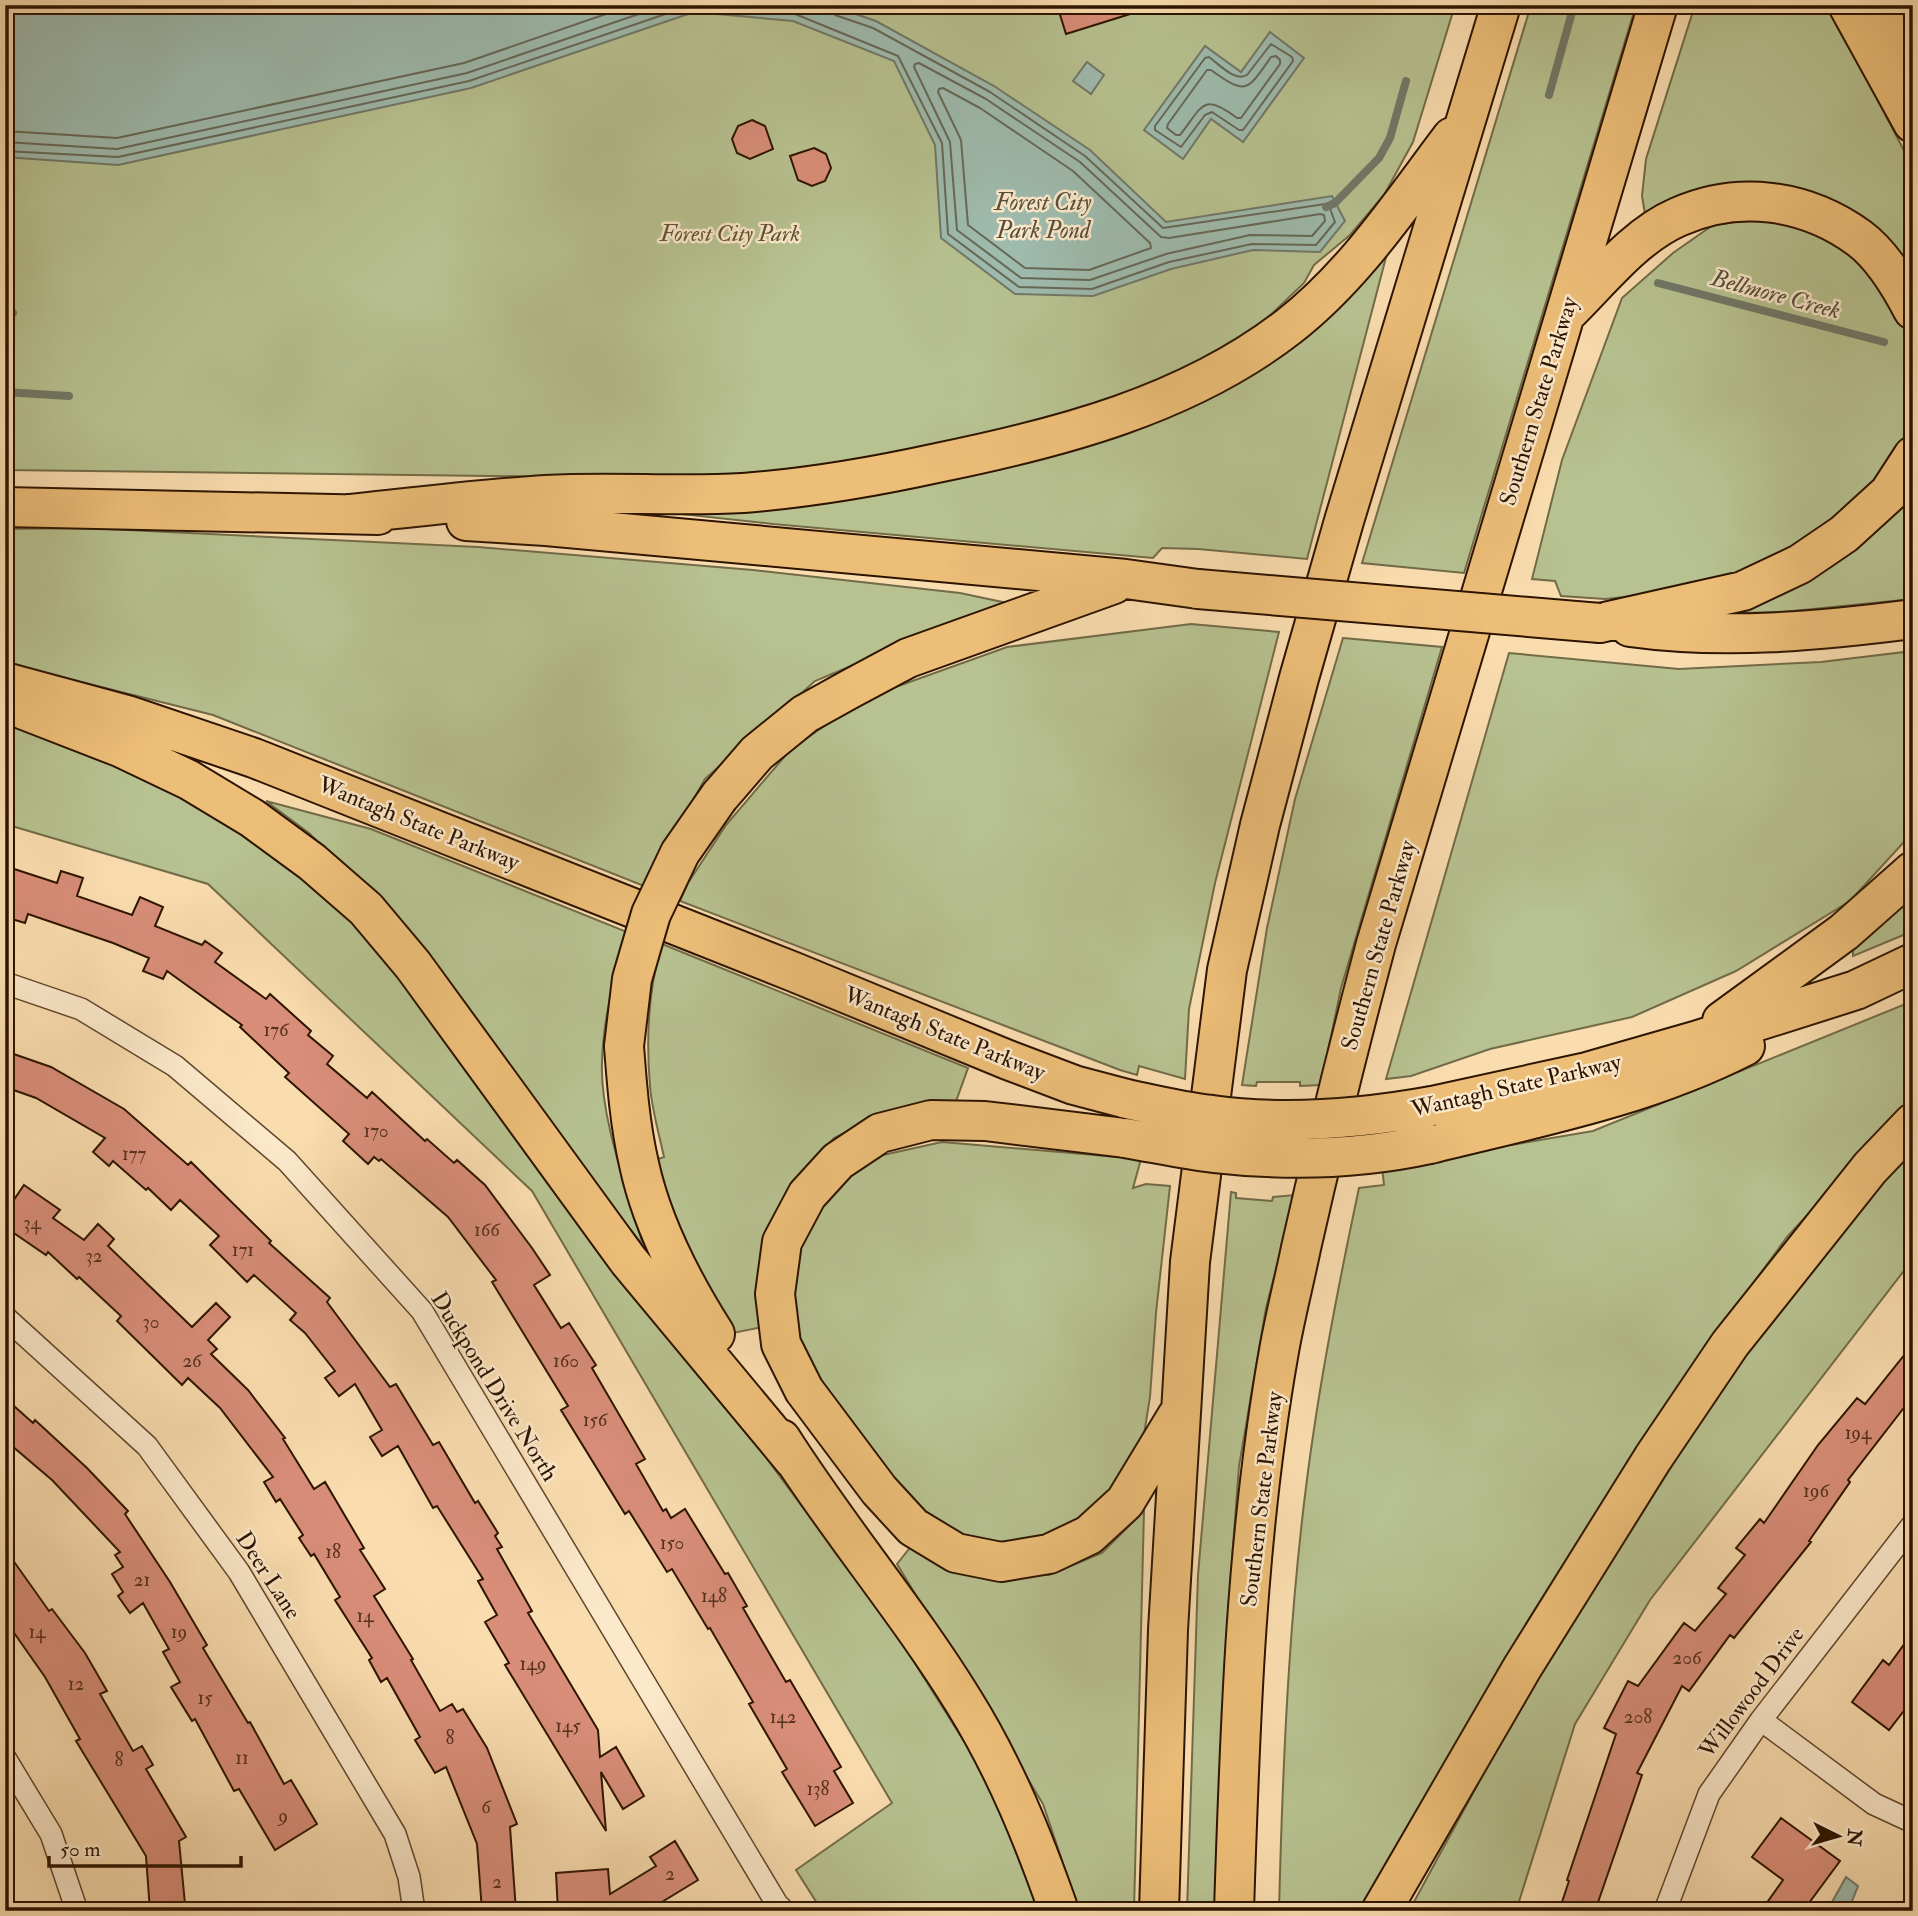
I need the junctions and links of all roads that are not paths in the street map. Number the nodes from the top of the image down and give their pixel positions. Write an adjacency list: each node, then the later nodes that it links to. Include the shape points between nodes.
1 (1501, 5): 6 (highway)
2 (1658, 5): 9 (highway, Southern State Parkway)
3 (1848, 5): 7 (highway)
4 (1876, 5): 5 (highway)
5 (1913, 69)
6 (1468, 116): 12 (highway, via 1343,276 1289,326 1235,363 1117,416 966,457 813,485 742,493 548,495); 25 (highway, via 1344,522 1259,825 1227,970 1207,1116 1190,1262)
7 (1913, 122)
8 (1913, 310): 9 (highway, via 1897,278 1860,239 1815,213 1765,200 1721,202 1676,217 1639,242)
9 (1562, 318): 36 (highway, Southern State Parkway, via 1376,944 1340,1076 1279,1351 1244,1644)
10 (1913, 456): 15 (highway, via 1889,493 1844,534 1800,564 1743,591)
11 (5, 507): 12 (highway)
12 (351, 514): 13 (highway, via 546,526)
13 (1126, 579): 15 (highway, bridge); 26 (highway, bridge, via 908,658 805,714 757,752 719,797 680,853 651,914 632,979 624,1046 639,1165 662,1236 691,1296)
14 (1913, 619): 15 (highway, via 1854,627 1721,632 1668,632)
15 (1600, 623)
16 (5, 682): 22 (highway, Wantagh State Parkway, bridge, via 127,715 254,758 1008,1060 1127,1099 1212,1115 1345,1118 1432,1106 1587,1072)
17 (5, 703): 26 (highway, via 122,748 189,780 253,818 366,909 413,965 628,1260)
18 (1913, 871): 22 (highway, via 1844,932)
19 (1913, 963): 21 (highway, Wantagh State Parkway)
20 (5, 983): 31 (street, Duckpond Drive North, via 81,1009 175,1066 287,1161 422,1311)
21 (1856, 990): 22 (highway, Wantagh State Parkway); 25 (highway, bridge, via 1727,1056 1650,1088 1430,1144 1346,1155 1281,1157 931,1120 880,1133 838,1161 807,1195 782,1242 775,1294 781,1344 804,1390 879,1490 913,1527 956,1553 1001,1562 1049,1554 1089,1535 1125,1502)
22 (1695, 1041)
23 (1913, 1123): 37 (highway, via 1803,1251 1668,1435 1522,1668)
24 (5, 1318): 33 (street, Deer Lane, via 147,1446 239,1572 396,1834)
25 (1180, 1411): 35 (highway)
26 (794, 1460): 34 (highway, via 964,1702 1005,1774)
27 (1913, 1524): 28 (street, Willowood Drive)
28 (1760, 1720): 30 (street, via 1874,1804); 38 (street, Willowood Drive, via 1709,1794)
29 (5, 1758): 32 (street, via 51,1834)
30 (1913, 1822)
31 (777, 1909)
32 (77, 1911)
33 (414, 1911)
34 (1059, 1911)
35 (1159, 1911)
36 (1234, 1911)
37 (1381, 1911)
38 (1665, 1911)

